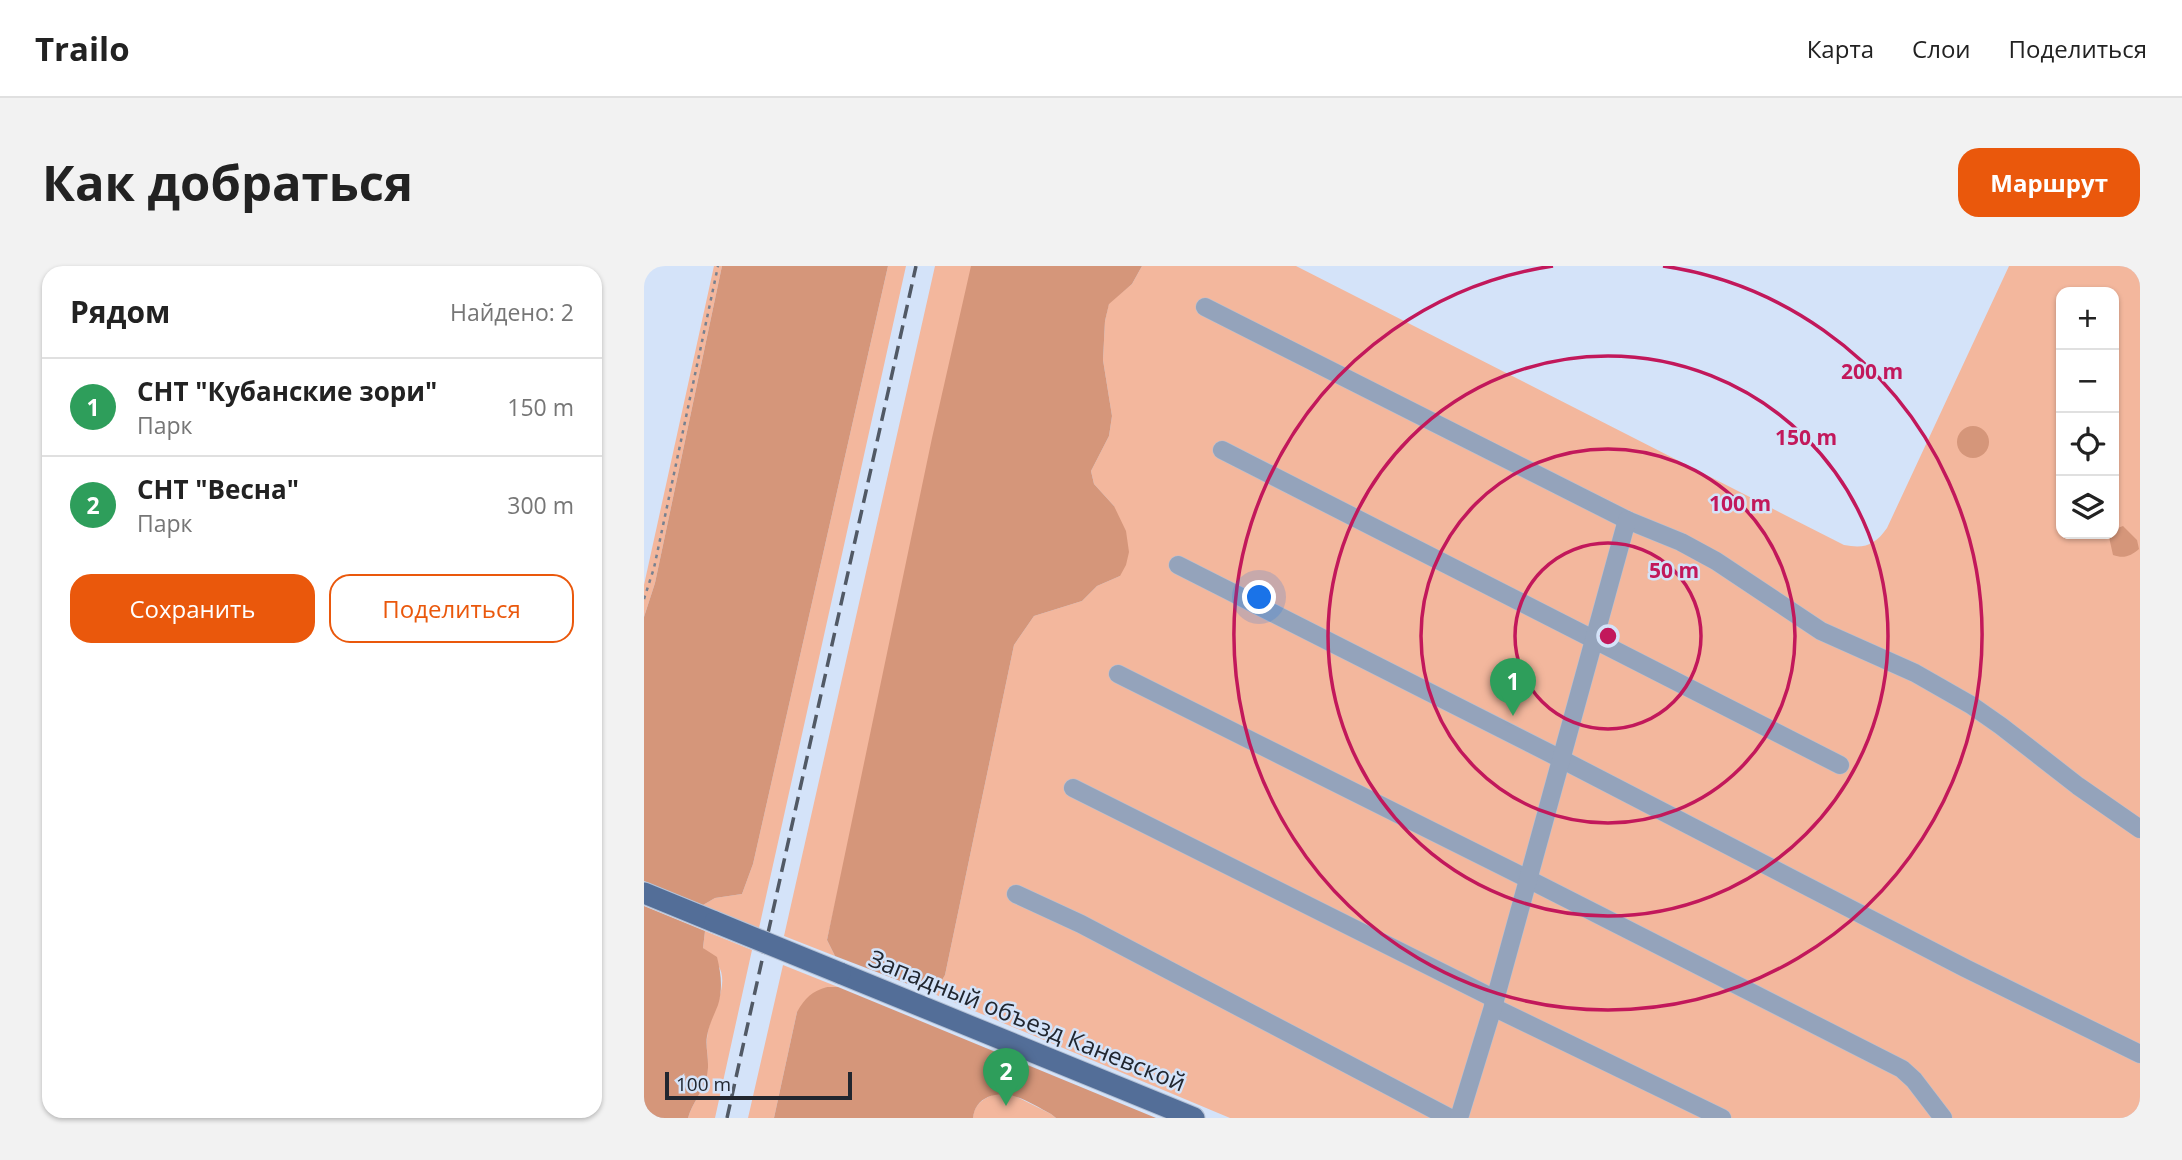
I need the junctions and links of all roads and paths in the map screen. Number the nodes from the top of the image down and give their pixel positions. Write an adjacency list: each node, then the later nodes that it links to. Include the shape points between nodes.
1 (718, 266): 6 (path)
2 (1205, 307): 4 (lane)
3 (1222, 450): 7 (lane)
4 (1627, 520): 7 (lane); 12 (lane, via 1693,548 1821,631 1915,673 1970,705)
5 (1178, 565): 9 (lane)
6 (644, 599)
7 (1594, 640): 9 (lane); 10 (lane)
8 (1118, 674): 13 (lane)
9 (1561, 759): 13 (lane); 17 (lane)
10 (1840, 765)
11 (1073, 788): 16 (lane)
12 (2140, 828)
13 (1528, 879): 16 (lane); 22 (lane, via 1902,1069)
14 (644, 893): 18 (main road, Западный объезд Каневской, bridge)
15 (1016, 894): 19 (lane, via 1082,924)
16 (1494, 1003): 20 (lane); 21 (lane)
17 (2140, 1054)
18 (1194, 1118)
19 (1450, 1118)
20 (1459, 1118)
21 (1722, 1118)
22 (1943, 1118)

